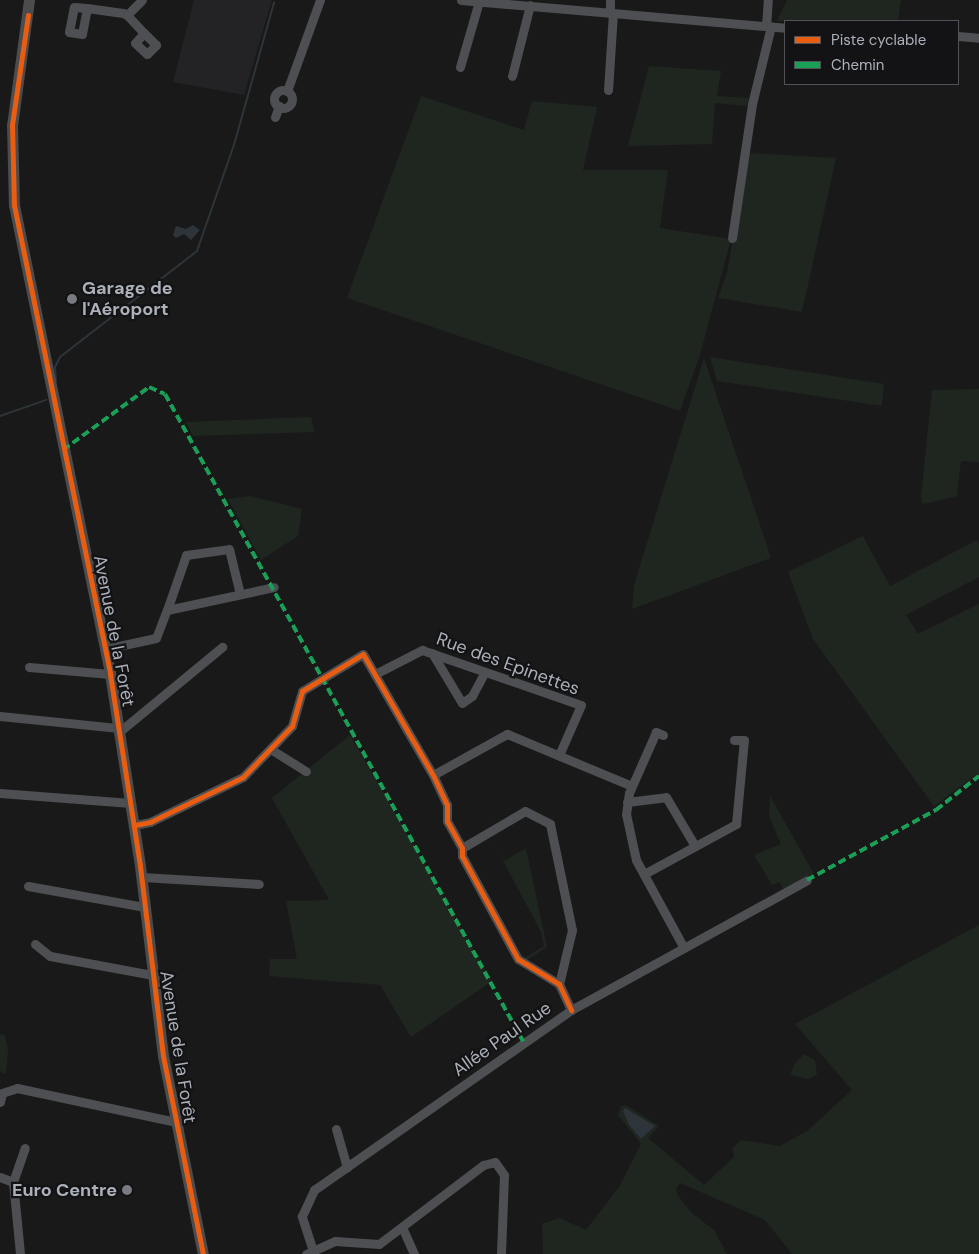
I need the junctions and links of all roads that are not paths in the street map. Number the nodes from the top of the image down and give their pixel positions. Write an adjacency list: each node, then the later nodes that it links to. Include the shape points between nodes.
1 (31, 0): 26 (main road, Avenue de la Forêt, via 12,125 14,205)
2 (142, 0): 11 (street)
3 (320, 0): 20 (street, via 287,91 276,93 274,100 279,106)
4 (460, 0): 7 (street)
5 (610, 0): 10 (street)
6 (768, 0): 12 (street)
7 (479, 1): 8 (street); 17 (street)
8 (530, 5): 10 (street); 18 (street)
9 (87, 8): 11 (street)
10 (611, 13): 12 (street); 19 (street)
11 (127, 15): 14 (street)
12 (769, 26): 13 (street); 21 (street, via 752,104)
13 (784, 28)
14 (144, 33)
15 (959, 36): 16 (street)
16 (979, 38)
17 (460, 67)
18 (512, 76)
19 (608, 90)
20 (275, 117)
21 (732, 238)
22 (274, 587): 23 (street)
23 (240, 594): 24 (street); 24 (street, via 229,549 186,555)
24 (167, 610): 26 (street, via 156,638)
25 (222, 647): 33 (street)
26 (105, 649): 31 (main road, Avenue de la Forêt)
27 (432, 653): 29 (street, Rue des Epinettes); 29 (street, via 462,703 472,696); 30 (street, Rue des Epinettes, via 422,650)
28 (29, 666): 31 (street)
29 (486, 672): 37 (street, Rue des Epinettes, via 581,705)
30 (377, 673): 36 (street, via 364,654 302,691 292,726); 39 (street)
31 (110, 674): 33 (main road, Avenue de la Forêt)
32 (0, 716): 33 (street)
33 (119, 730): 43 (main road, Avenue de la Forêt)
34 (663, 735): 40 (street, via 656,732)
35 (734, 740): 45 (street, via 744,740 736,824)
36 (272, 750): 38 (street); 44 (street, via 243,777 150,822)
37 (559, 755): 39 (street, via 507,734); 40 (street)
38 (306, 772)
39 (433, 775): 46 (street, via 447,805 448,820)
40 (632, 786): 42 (street)
41 (0, 793): 43 (street)
42 (627, 802): 45 (street, via 666,797); 47 (street, via 626,814 636,860)
43 (131, 804): 44 (main road, Avenue de la Forêt)
44 (134, 825): 48 (main road, Avenue de la Forêt)
45 (695, 846): 47 (street)
46 (462, 848): 56 (street, via 462,856 518,959); 56 (street, via 525,811 550,824 572,930)
47 (644, 874): 54 (street)
48 (142, 877): 50 (street); 52 (main road, Avenue de la Forêt)
49 (808, 880): 54 (street, Allée Paul Rue)
50 (259, 884)
51 (28, 886): 52 (street)
52 (145, 907): 55 (main road, Avenue de la Forêt)
53 (35, 944): 55 (street, via 50,956)
54 (684, 948): 57 (street, Allée Paul Rue)
55 (153, 976): 59 (main road, Avenue de la Forêt)
56 (559, 984): 57 (street)
57 (571, 1010): 62 (street, Allée Paul Rue)
58 (0, 1102): 59 (street, via 2,1093 17,1088)
59 (175, 1122): 68 (main road, Avenue de la Forêt)
60 (336, 1129): 62 (street)
61 (25, 1148): 64 (street)
62 (347, 1167): 66 (street, Allée Paul Rue, via 314,1190 306,1203 303,1230)
63 (0, 1177): 64 (street)
64 (13, 1182): 67 (street)
65 (402, 1227): 66 (street, via 371,1246 335,1242); 69 (street); 70 (street, via 483,1165 495,1162 504,1175)
66 (310, 1253)
67 (20, 1254)
68 (204, 1254)
69 (414, 1254)
70 (501, 1254)

